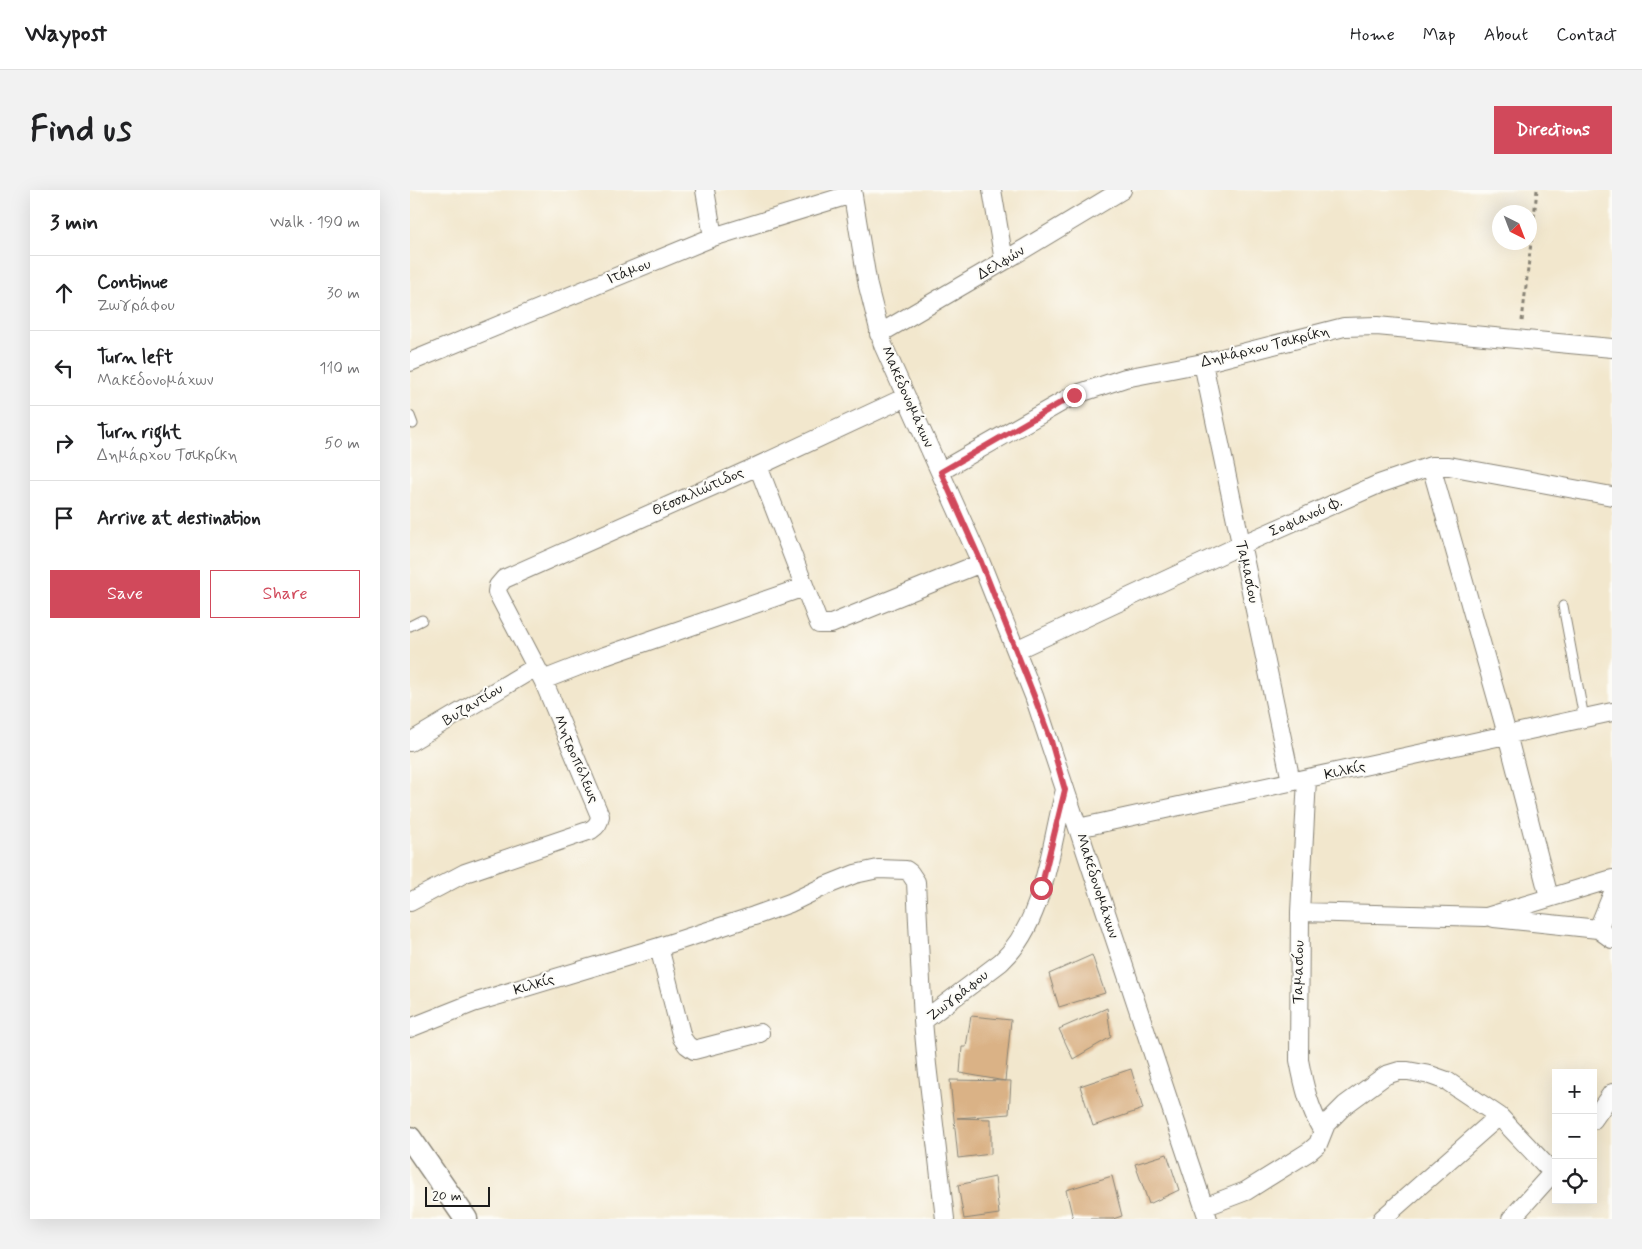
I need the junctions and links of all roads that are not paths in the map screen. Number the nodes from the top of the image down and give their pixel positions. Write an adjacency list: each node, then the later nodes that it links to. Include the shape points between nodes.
1 (705, 190): 5 (street)
2 (992, 190): 6 (street)
3 (1122, 190): 6 (street, Δελφών)
4 (852, 192): 5 (street, Ιτάμου); 7 (street, Μακεδονομάχων)
5 (713, 237): 9 (street, Ιτάμου)
6 (1004, 261): 7 (street, Δελφών)
7 (880, 334): 11 (street, Μακεδονομάχων)
8 (1612, 348): 10 (street, Δημάρχου Τσικρίκη, via 1377,326 1344,327)
9 (410, 362)
10 (1203, 363): 14 (street, Δημάρχου Τσικρίκη, via 1125,378 1074,395); 16 (street, Ταμασίου)
11 (906, 397): 12 (street, Θεσσαλιώτιδος); 14 (street, Μακεδονομάχων)
12 (758, 466): 18 (street); 19 (street, Θεσσαλιώτιδος, via 504,579)
13 (1430, 466): 15 (street, Σοφιανού Φ., via 1449,466); 16 (street, Σοφιανού Φ., via 1379,484); 27 (street)
14 (941, 472): 17 (street, Μακεδονομάχων)
15 (1612, 496)
16 (1241, 545): 23 (street, Σοφιανού Φ.); 29 (street, Ταμασίου)
17 (981, 562): 18 (street, via 831,624 819,624); 23 (street, Μακεδονομάχων)
18 (804, 587): 24 (street, Βυζαντίου, via 602,657)
19 (497, 592): 24 (street, Μητροπόλεως)
20 (1563, 606): 26 (lane)
21 (422, 620): 22 (lane)
22 (410, 626)
23 (1016, 650): 30 (street, Μακεδονομάχων)
24 (540, 673): 28 (street, Βυζαντίου); 35 (street, Μητροπόλεως, via 600,816 599,822 591,830 465,873)
25 (1612, 712): 26 (street, Κιλκίς)
26 (1584, 718): 27 (street, Κιλκίς)
27 (1508, 734): 29 (street, Κιλκίς); 34 (street)
28 (410, 742)
29 (1299, 780): 31 (street, Κιλκίς); 36 (street, Ταμασίου)
30 (1065, 790): 31 (street, Μακεδονομάχων); 40 (street, Ζωγράφου, via 1041,888 1022,938 1001,962)
31 (1078, 828): 50 (street, Μακεδονομάχων)
32 (1612, 879): 34 (street)
33 (1612, 895): 38 (street)
34 (1549, 897): 37 (street)
35 (410, 902)
36 (1300, 912): 37 (street); 46 (street, Ταμασίου, via 1299,1060 1312,1113)
37 (1486, 917): 38 (street)
38 (1605, 934)
39 (659, 947): 40 (street, Κιλκίς, via 790,903 855,874 878,869 906,870 916,882); 41 (street, Κιλκίς, via 473,1003); 42 (street, via 682,1038 687,1045 694,1050)
40 (924, 1021): 52 (street, Ζωγράφου)
41 (410, 1028)
42 (760, 1034)
43 (1612, 1094): 44 (street)
44 (1597, 1115)
45 (1499, 1116): 46 (street, via 1447,1081 1417,1072 1399,1071 1380,1078 1331,1117); 48 (street); 53 (street)
46 (1322, 1130): 50 (street, via 1318,1144 1310,1152)
47 (410, 1138): 51 (street)
48 (1552, 1169)
49 (1552, 1173): 54 (street)
50 (1206, 1213)
51 (466, 1219)
52 (945, 1219)
53 (1382, 1219)
54 (1510, 1219)

